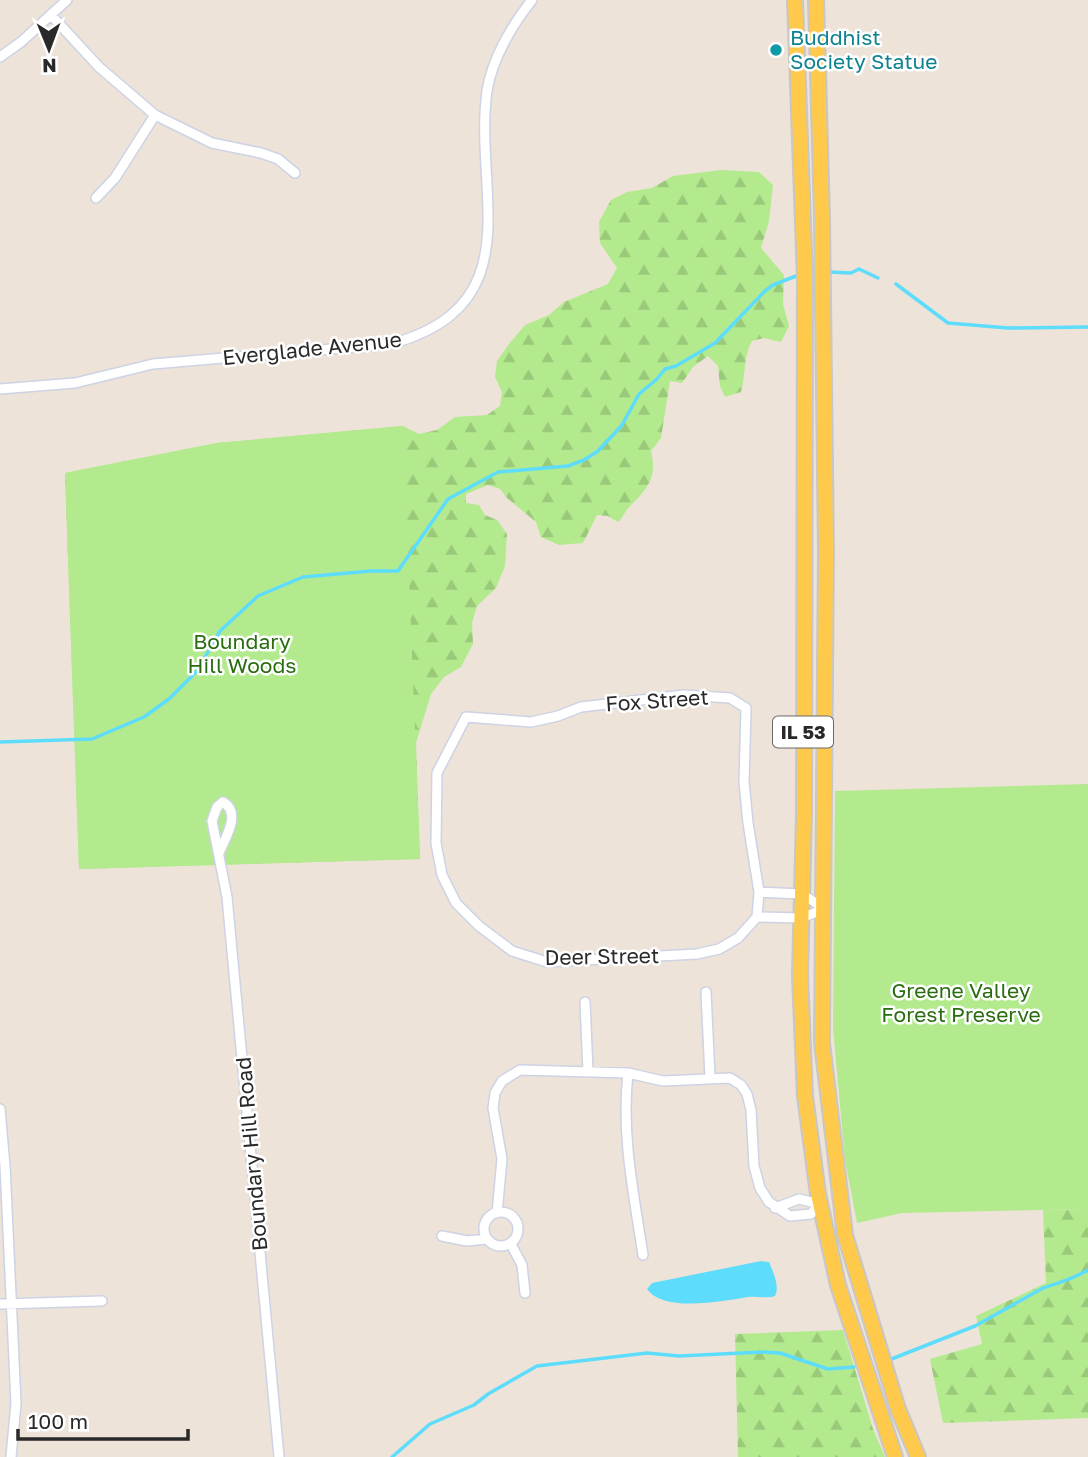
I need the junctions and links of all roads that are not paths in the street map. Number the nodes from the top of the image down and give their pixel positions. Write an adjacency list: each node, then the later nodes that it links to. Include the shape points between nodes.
1 (67, 0): 5 (street)
2 (532, 0): 10 (street, Everglade Avenue, via 505,43 488,88 486,255 478,278 445,320 420,335 391,344 153,364 75,383)
3 (795, 0): 14 (main road, IL 53, via 805,279)
4 (816, 0): 15 (main road, IL 53, via 826,552)
5 (51, 15): 6 (street); 7 (street, via 99,67)
6 (0, 57)
7 (155, 115): 8 (street, via 212,143 278,159); 9 (street, via 115,178)
8 (295, 173)
9 (96, 198)
10 (0, 389)
11 (466, 717): 13 (street, Fox Street, via 531,722 581,707 684,695 730,698 747,708 744,782); 16 (street, Deer Street, via 436,774 436,844 442,875 456,903 512,951 547,962 697,954 738,938)
12 (219, 853): 12 (street, Boundary Hill Road, via 212,821 223,802 232,814); 36 (street, Boundary Hill Road, via 230,922)
13 (759, 891): 14 (street); 16 (street)
14 (802, 894): 15 (street); 17 (main road, IL 53)
15 (825, 909): 17 (street); 38 (main road, IL 53, via 822,1043 845,1235)
16 (757, 916): 17 (street)
17 (801, 918): 24 (main road, IL 53, via 805,1096)
18 (706, 992): 22 (street)
19 (585, 1002): 20 (street)
20 (588, 1071): 21 (street); 26 (street, via 520,1070 502,1081 493,1108 502,1159)
21 (628, 1073): 22 (street, via 663,1082); 30 (street, via 624,1104 628,1164)
22 (710, 1077): 25 (street, via 730,1078 747,1094 754,1166 760,1188)
23 (0, 1109): 33 (street)
24 (820, 1204): 25 (street, via 799,1199); 25 (street, via 811,1214 790,1216); 37 (main road, IL 53, via 838,1285)
25 (775, 1208)
26 (497, 1213): 28 (street, via 485,1223); 29 (street, via 509,1214 517,1222 518,1234)
27 (442, 1236): 28 (street)
28 (487, 1239): 29 (street, via 501,1247)
29 (511, 1244): 31 (street, via 522,1265)
30 (643, 1255)
31 (525, 1293)
32 (102, 1301): 33 (street)
33 (12, 1303): 34 (street); 35 (street, via 16,1418)
34 (0, 1304)
35 (11, 1457)
36 (279, 1457)
37 (895, 1457)
38 (918, 1457)

